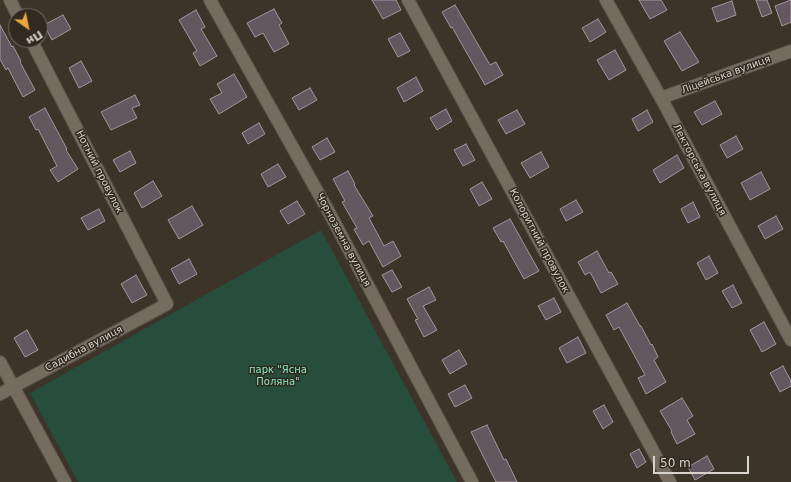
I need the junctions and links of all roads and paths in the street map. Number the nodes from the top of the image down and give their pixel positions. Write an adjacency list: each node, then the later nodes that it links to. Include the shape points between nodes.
1 (210, 0): 13 (street, Чорноземна вулиця, via 330,214)
2 (408, 0): 14 (street, Колоритний провулок)
3 (606, 0): 6 (street, Лекторська вулиця)
4 (35, 48): 7 (street, Нотний провулок)
5 (791, 51): 6 (street, Ліцейська вулиця)
6 (661, 98): 8 (street, Лекторська вулиця)
7 (167, 304): 10 (street, Садибна вулиця)
8 (791, 340)
9 (0, 362): 10 (street)
10 (13, 386): 11 (street, Садибна вулиця); 12 (street)
11 (0, 394)
12 (65, 482)
13 (472, 482)
14 (670, 482)

